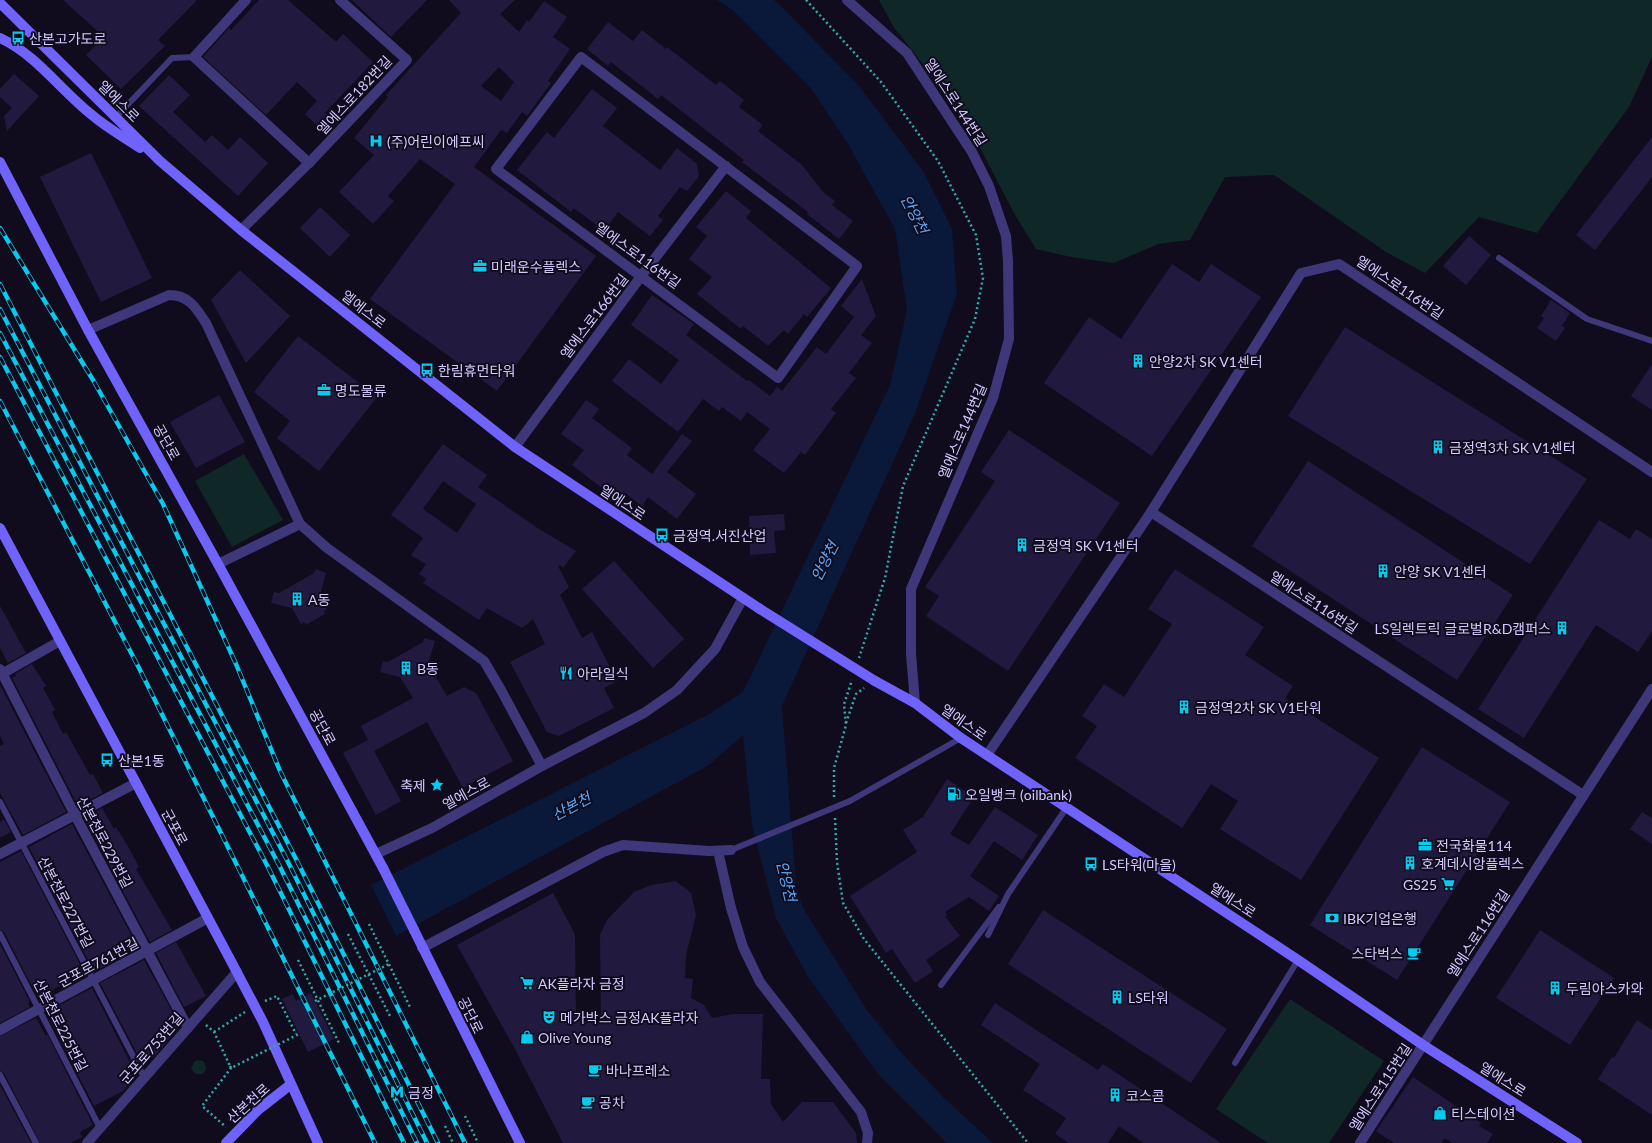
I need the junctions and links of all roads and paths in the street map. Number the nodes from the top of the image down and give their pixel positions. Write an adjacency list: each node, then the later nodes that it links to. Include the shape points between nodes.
1 (246, 0): 6 (street)
2 (340, 0): 10 (street, 엘에스로182번길, via 407,60)
3 (847, 0): 28 (street, 엘에스로144번길, via 912,59 972,152 990,186 1006,236 1009,340 993,398 911,589 911,654)
4 (0, 3): 7 (street, 엘에스로)
5 (0, 38): 8 (street, via 17,48 56,80 91,115)
6 (194, 57): 7 (lane, via 172,58); 10 (street)
7 (116, 117): 8 (street, 엘에스로)
8 (160, 161): 12 (street, 엘에스로)
9 (0, 162): 15 (street, 공단로)
10 (309, 163): 12 (street, 엘에스로182번길)
11 (726, 166): 14 (street, 엘에스로166번길); 14 (street, 엘에스로116번길, via 857,266 778,378); 14 (street, 엘에스로116번길, via 581,57 496,169)
12 (241, 230): 17 (street, 엘에스로)
13 (1499, 258): 16 (lane, via 1587,319)
14 (642, 275): 17 (street, 엘에스로166번길)
15 (88, 330): 20 (street, via 169,295 188,299 206,323); 22 (street, 공단로)
16 (1652, 341)
17 (515, 446): 23 (street, 엘에스로)
18 (1652, 472): 19 (street, 엘에스로116번길, via 1339,264 1301,273)
19 (1151, 512): 31 (street, 엘에스로116번길); 34 (street, 엘에스로116번길)
20 (300, 524): 22 (street); 32 (street, via 327,548 484,661)
21 (0, 528): 24 (street, 군포로)
22 (218, 564): 42 (street, 공단로)
23 (743, 598): 26 (street, 엘에스로, bridge); 32 (street, 엘에스로, via 715,650 677,690 644,713)
24 (60, 641): 25 (street); 33 (street, 군포로)
25 (1, 672): 37 (street, 산본천로229번길)
26 (875, 680): 28 (street, 엘에스로); 29 (path, via 856,694)
27 (1652, 689): 34 (street, 엘에스로116번길)
28 (915, 703): 30 (street, 엘에스로)
29 (846, 725)
30 (961, 738): 31 (street, 엘에스로); 39 (lane, bridge, via 850,802)
31 (987, 755): 36 (street, 엘에스로)
32 (542, 766): 42 (street, 엘에스로, via 432,828)
33 (136, 783): 37 (street); 44 (street, 군포로)
34 (1583, 794): 68 (street, 엘에스로116번길)
35 (0, 802): 38 (lane, 산본천로227번길)
36 (1067, 807): 43 (lane); 52 (street, 엘에스로)
37 (75, 815): 38 (street); 50 (street, 산본천로229번길)
38 (21, 843): 41 (street); 56 (lane, 산본천로227번길)
39 (731, 850): 40 (street)
40 (718, 851): 49 (street, via 623,845 603,852); 85 (street, via 743,947 760,982 861,1112 868,1133)
41 (0, 854)
42 (376, 854): 49 (street, 공단로, bridge)
43 (1008, 894): 48 (lane); 57 (lane)
44 (208, 918): 50 (street, 군포로761번길); 54 (street, 군포로)
45 (369, 924): 53 (path)
46 (0, 934): 61 (lane, 산본천로225번길)
47 (348, 934): 55 (path)
48 (988, 935)
49 (422, 948): 84 (street, 공단로)
50 (148, 952): 56 (street, 군포로761번길); 64 (street, 산본천로229번길)
51 (298, 960): 58 (path)
52 (1298, 960): 68 (street, 엘에스로); 69 (lane)
53 (389, 964): 55 (path, bridge); 60 (path)
54 (237, 972): 59 (street, 군포로); 62 (street, 군포로753번길)
55 (368, 974): 58 (path, bridge); 63 (path)
56 (94, 981): 61 (street, 군포로761번길); 72 (lane, 산본천로227번길)
57 (941, 985)
58 (316, 1000): 67 (path)
59 (254, 1006): 66 (path); 70 (path, bridge, via 276,996 298,1034); 73 (street, 군포로)
60 (411, 1008)
61 (39, 1009): 65 (street, 군포로761번길); 76 (lane, 산본천로225번길)
62 (196, 1018): 64 (street, 군포로753번길); 66 (path)
63 (391, 1018)
64 (188, 1028): 72 (street, 군포로753번길)
65 (0, 1030)
66 (214, 1032): 70 (path)
67 (340, 1045)
68 (1423, 1045): 86 (street, 엘에스로115번길); 87 (street, 엘에스로)
69 (1235, 1063)
70 (230, 1067): 77 (path, via 202,1106)
71 (0, 1076): 78 (lane)
72 (144, 1078): 76 (street, 군포로753번길)
73 (290, 1085): 77 (street, 산본천로, via 258,1110); 81 (street, 군포로)
74 (465, 1116): 83 (path)
75 (445, 1126): 82 (path)
76 (100, 1128): 79 (street, 군포로753번길)
77 (234, 1134): 80 (street, 산본천로)
78 (36, 1143)
79 (87, 1143)
80 (226, 1143)
81 (318, 1143)
82 (453, 1143)
83 (478, 1143)
84 (520, 1143)
85 (867, 1143)
86 (1360, 1143)
87 (1577, 1143)

